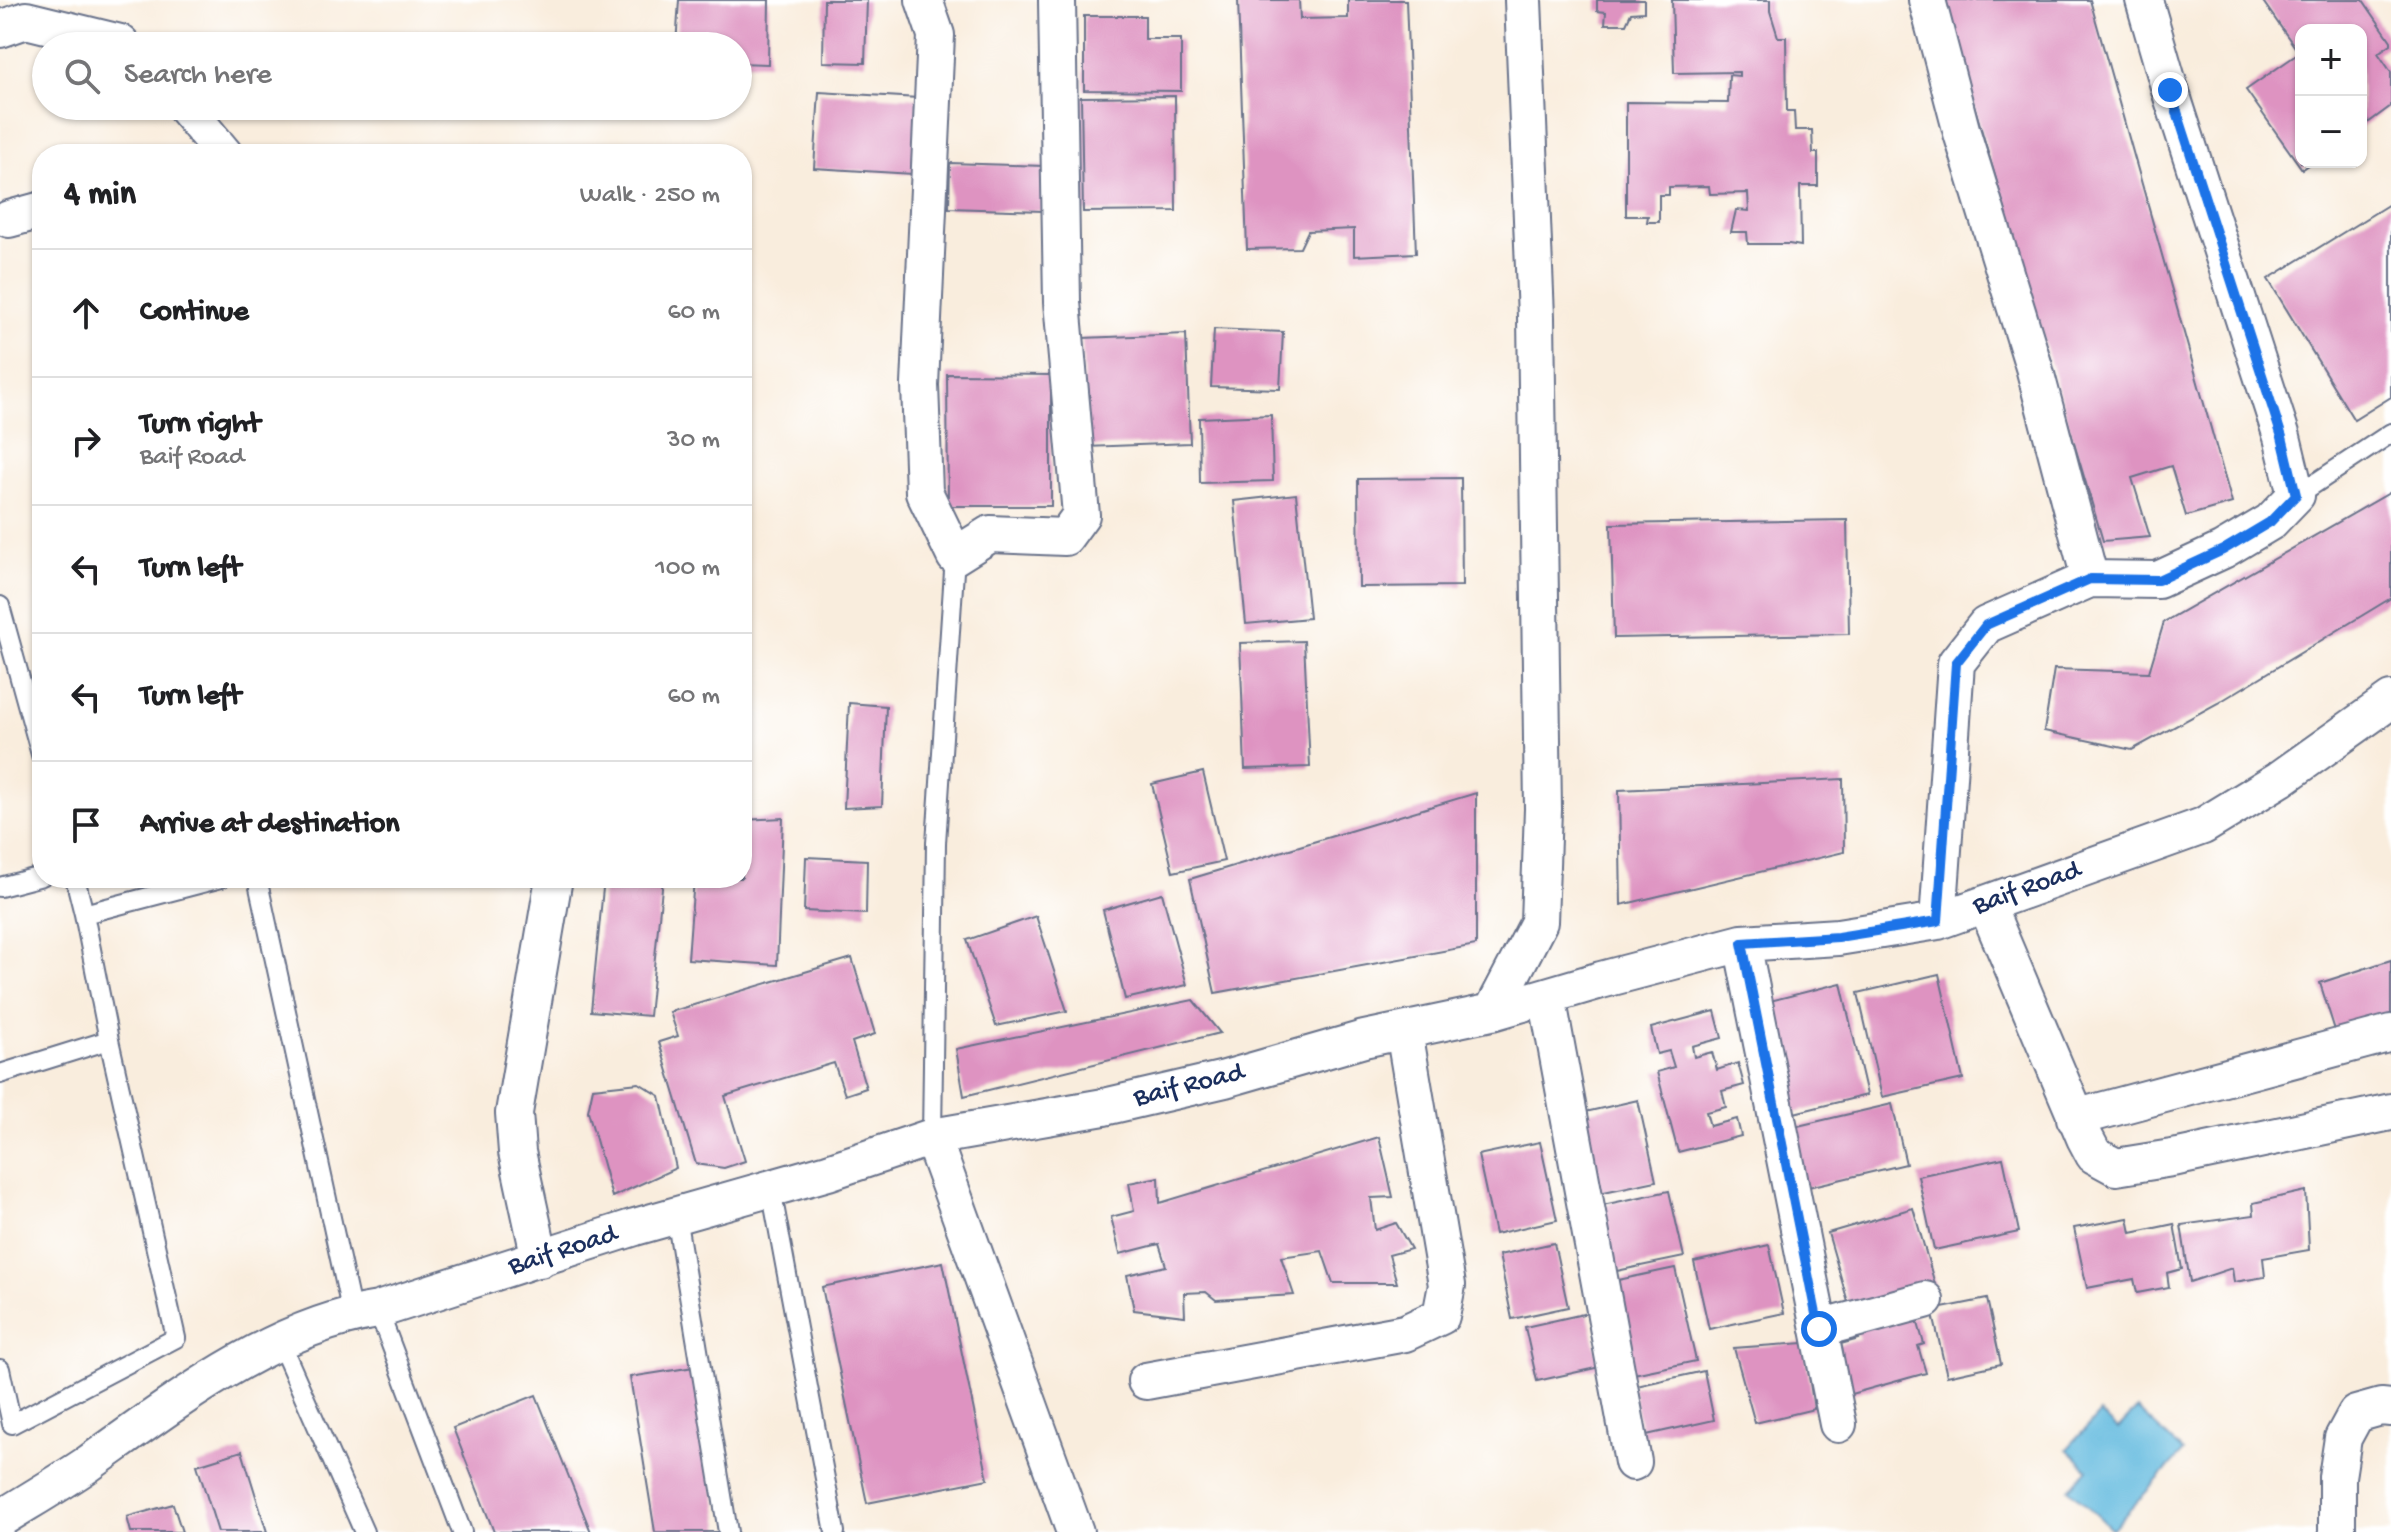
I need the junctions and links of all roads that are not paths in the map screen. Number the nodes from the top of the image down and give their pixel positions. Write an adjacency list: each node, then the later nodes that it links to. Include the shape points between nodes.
1 (924, 0): 12 (street, via 936,35 920,385 924,492)
2 (1057, 0): 12 (street, via 1062,302 1081,515 1065,537 990,534)
3 (1523, 0): 28 (street, via 1536,317 1543,823 1539,922)
4 (1927, 0): 13 (street)
5 (2144, 0): 11 (street, via 2282,437)
6 (0, 29): 7 (street, via 26,20)
7 (75, 32)
8 (196, 120): 9 (street)
9 (216, 144)
10 (2391, 433): 11 (lane)
11 (2293, 498): 13 (street, via 2270,522 2158,580)
12 (955, 556): 35 (lane, via 936,843)
13 (2090, 579): 25 (street, via 1986,625 1956,663)
14 (0, 608): 16 (lane)
15 (2391, 700): 23 (street, Baif Road, via 2203,826)
16 (32, 722)
17 (32, 879): 18 (lane)
18 (0, 887)
19 (78, 888): 24 (lane)
20 (183, 888): 24 (lane)
21 (259, 888): 40 (lane)
22 (552, 888): 38 (street, via 514,1113)
23 (1986, 904): 25 (street, Baif Road); 34 (street)
24 (84, 914): 31 (lane)
25 (1938, 921): 26 (street, Baif Road, via 1838,937)
26 (1742, 943): 27 (street, Baif Road); 41 (street)
27 (1547, 996): 28 (street, Baif Road); 47 (street)
28 (1492, 1012): 29 (street, Baif Road)
29 (1404, 1031): 35 (street, Baif Road, via 1119,1104); 44 (street, via 1447,1285 1441,1316 1405,1333)
30 (2391, 1033): 34 (street)
31 (109, 1040): 32 (lane); 43 (lane, via 176,1338 12,1424)
32 (0, 1074)
33 (2391, 1112): 34 (street, via 2116,1167 2094,1155)
34 (2075, 1118)
35 (932, 1137): 36 (street, Baif Road); 53 (street)
36 (771, 1189): 37 (street, Baif Road); 52 (lane)
37 (676, 1216): 38 (street, Baif Road); 51 (lane)
38 (540, 1259): 40 (street, Baif Road)
39 (1925, 1300): 41 (street)
40 (365, 1312): 42 (street, Baif Road); 50 (lane)
41 (1819, 1329): 46 (street)
42 (280, 1342): 48 (street, Baif Road, via 187,1393); 49 (lane)
43 (0, 1369)
44 (1146, 1381)
45 (2391, 1408): 54 (street, via 2356,1414 2343,1438)
46 (1838, 1424)
47 (1633, 1462)
48 (0, 1519)
49 (364, 1532)
50 (462, 1532)
51 (728, 1532)
52 (835, 1532)
53 (1075, 1532)
54 (2337, 1532)

